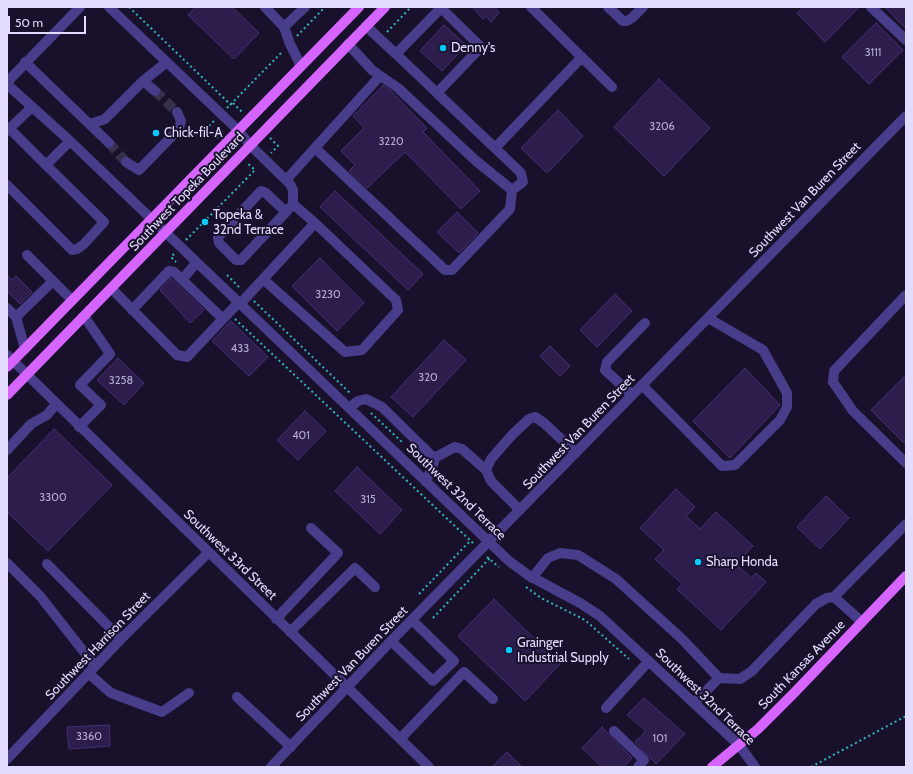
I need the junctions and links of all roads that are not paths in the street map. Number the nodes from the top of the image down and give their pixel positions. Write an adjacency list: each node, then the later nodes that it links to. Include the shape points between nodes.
1 (80, 7): 17 (street)
2 (109, 7): 18 (street)
3 (265, 7): 12 (street)
4 (305, 7): 12 (street)
5 (385, 7): 11 (main road, Southwest Topeka Boulevard)
6 (531, 7): 16 (street)
7 (608, 7): 8 (street, via 623,21 632,18)
8 (643, 7)
9 (871, 7): 13 (street)
10 (354, 9): 11 (main road); 19 (main road, Southwest Topeka Boulevard)
11 (366, 26): 14 (main road, Southwest Topeka Boulevard); 15 (street)
12 (284, 28): 19 (street)
13 (906, 40)
14 (348, 44): 20 (street); 33 (main road, Southwest Topeka Boulevard)
15 (396, 54): 24 (street); 24 (street, via 441,8 480,47)
16 (582, 57): 22 (street); 35 (street)
17 (25, 62): 25 (street, Southwest 32nd Terrace, via 8,82 10,87); 28 (street)
18 (167, 62): 21 (street); 30 (street)
19 (301, 66): 30 (main road, Southwest Topeka Boulevard)
20 (380, 76): 34 (street); 40 (street, via 398,88 475,160)
21 (144, 81): 23 (street); 28 (street, via 105,119)
22 (612, 87)
23 (156, 91)
24 (437, 92): 35 (street)
25 (32, 107): 29 (street); 31 (street, Southwest 32nd Terrace)
26 (177, 112): 36 (street, via 181,121 179,129 139,170)
27 (906, 116): 58 (street, Southwest Van Buren Street)
28 (90, 124): 32 (street)
29 (8, 130): 37 (street)
30 (238, 130): 33 (street); 42 (main road, Southwest Topeka Boulevard)
31 (70, 141): 37 (street); 42 (street, Southwest 32nd Terrace)
32 (109, 143)
33 (250, 145): 38 (street); 44 (main road, Southwest Topeka Boulevard)
34 (315, 148): 38 (street); 40 (street, via 445,270 452,270 510,208)
35 (495, 148): 40 (street, via 522,173 523,182)
36 (126, 162)
37 (46, 165): 39 (street, via 104,222 77,249 72,250)
38 (286, 180): 41 (street, via 293,190)
39 (7, 185)
40 (512, 190)
41 (289, 208): 41 (street, via 261,191 218,237 219,243 236,260 241,260); 43 (street)
42 (151, 219): 44 (street, Southwest 32nd Terrace); 52 (main road, Southwest Topeka Boulevard)
43 (315, 223): 47 (street); 47 (street, via 396,300 398,310 362,350 345,352)
44 (165, 233): 46 (street, Southwest 32nd Terrace); 50 (main road, Southwest Topeka Boulevard)
45 (27, 255): 49 (street)
46 (196, 263): 48 (street); 53 (street, Southwest 32nd Terrace)
47 (263, 279): 53 (street)
48 (182, 280): 55 (street, via 174,272 169,271); 59 (street)
49 (53, 281): 52 (street); 57 (street)
50 (111, 288): 55 (street); 56 (main road, Southwest Topeka Boulevard)
51 (906, 295): 73 (street, via 834,371 834,382 853,411)
52 (72, 300): 61 (main road, Southwest Topeka Boulevard)
53 (239, 304): 59 (street); 68 (street, Southwest 32nd Terrace)
54 (7, 308): 57 (street)
55 (132, 310): 59 (street, via 178,355 187,357)
56 (84, 316): 63 (main road, Southwest Topeka Boulevard); 69 (street, via 110,354 80,385 101,405)
57 (16, 317): 61 (street)
58 (708, 318): 64 (street, Southwest Van Buren Street); 64 (street, via 763,350 787,393 787,407 780,420 735,465 722,466)
59 (223, 319)
60 (645, 324): 66 (street, via 607,362 605,370)
61 (25, 349): 62 (main road, Southwest Topeka Boulevard)
62 (9, 361): 63 (street, Southwest 33rd Street)
63 (26, 375): 65 (main road, Southwest Topeka Boulevard); 67 (street, Southwest 33rd Street)
64 (642, 385): 66 (street, Southwest Van Buren Street)
65 (7, 395)
66 (632, 395): 71 (street, Southwest Van Buren Street)
67 (56, 404): 69 (street, Southwest 33rd Street); 70 (street, via 47,414 31,424)
68 (349, 408): 72 (street, via 366,399 382,407); 75 (street, Southwest 32nd Terrace)
69 (79, 427): 80 (street, Southwest 33rd Street)
70 (7, 450)
71 (576, 453): 74 (street, via 535,417 529,419 512,435 491,459); 76 (street, Southwest Van Buren Street)
72 (434, 458): 74 (street, via 455,447 462,449); 75 (street)
73 (906, 463)
74 (486, 470): 76 (street, via 491,480)
75 (426, 482): 79 (street, Southwest 32nd Terrace)
76 (520, 510): 79 (street, Southwest Van Buren Street)
77 (906, 524): 86 (street)
78 (311, 528): 87 (street, via 338,553)
79 (489, 542): 84 (street, Southwest 32nd Terrace); 88 (street, Southwest Van Buren Street)
80 (208, 554): 87 (street, Southwest 33rd Street); 91 (street, Southwest Harrison Street)
81 (7, 563): 94 (street, via 40,596)
82 (47, 564): 91 (street)
83 (906, 576): 89 (main road, South Kansas Avenue)
84 (532, 578): 93 (street, Southwest 32nd Terrace, via 600,616); 95 (street, via 548,558 560,553 578,555 616,579 682,639)
85 (375, 587): 90 (street, via 355,568)
86 (834, 597): 89 (street); 95 (street, via 816,604 752,671 740,679)
87 (276, 619): 90 (street, Southwest 33rd Street)
88 (412, 620): 92 (street, Southwest Van Buren Street); 92 (street, via 454,660 433,681)
89 (862, 622): 104 (main road, South Kansas Avenue, via 795,692)
90 (290, 632): 96 (street, Southwest 33rd Street)
91 (121, 640): 94 (street, Southwest Harrison Street)
92 (391, 641): 96 (street, Southwest Van Buren Street)
93 (649, 661): 100 (street, Southwest 32nd Terrace); 101 (street)
94 (92, 670): 97 (street, via 111,693 162,712); 106 (street, Southwest Harrison Street)
95 (719, 678): 100 (street)
96 (347, 688): 103 (street, Southwest 33rd Street); 105 (street, Southwest Van Buren Street)
97 (189, 693)
98 (237, 697): 105 (street)
99 (493, 699): 103 (street, via 464,672)
100 (694, 703): 104 (street, Southwest 32nd Terrace)
101 (606, 708)
102 (614, 730): 109 (street, via 644,760)
103 (400, 739): 108 (street, Southwest 33rd Street)
104 (739, 745): 110 (main road, South Kansas Avenue); 111 (street, Southwest 32nd Terrace)
105 (291, 747): 107 (street, Southwest Van Buren Street)
106 (7, 759)
107 (271, 767)
108 (430, 767)
109 (638, 767)
110 (712, 767)
111 (755, 767)

